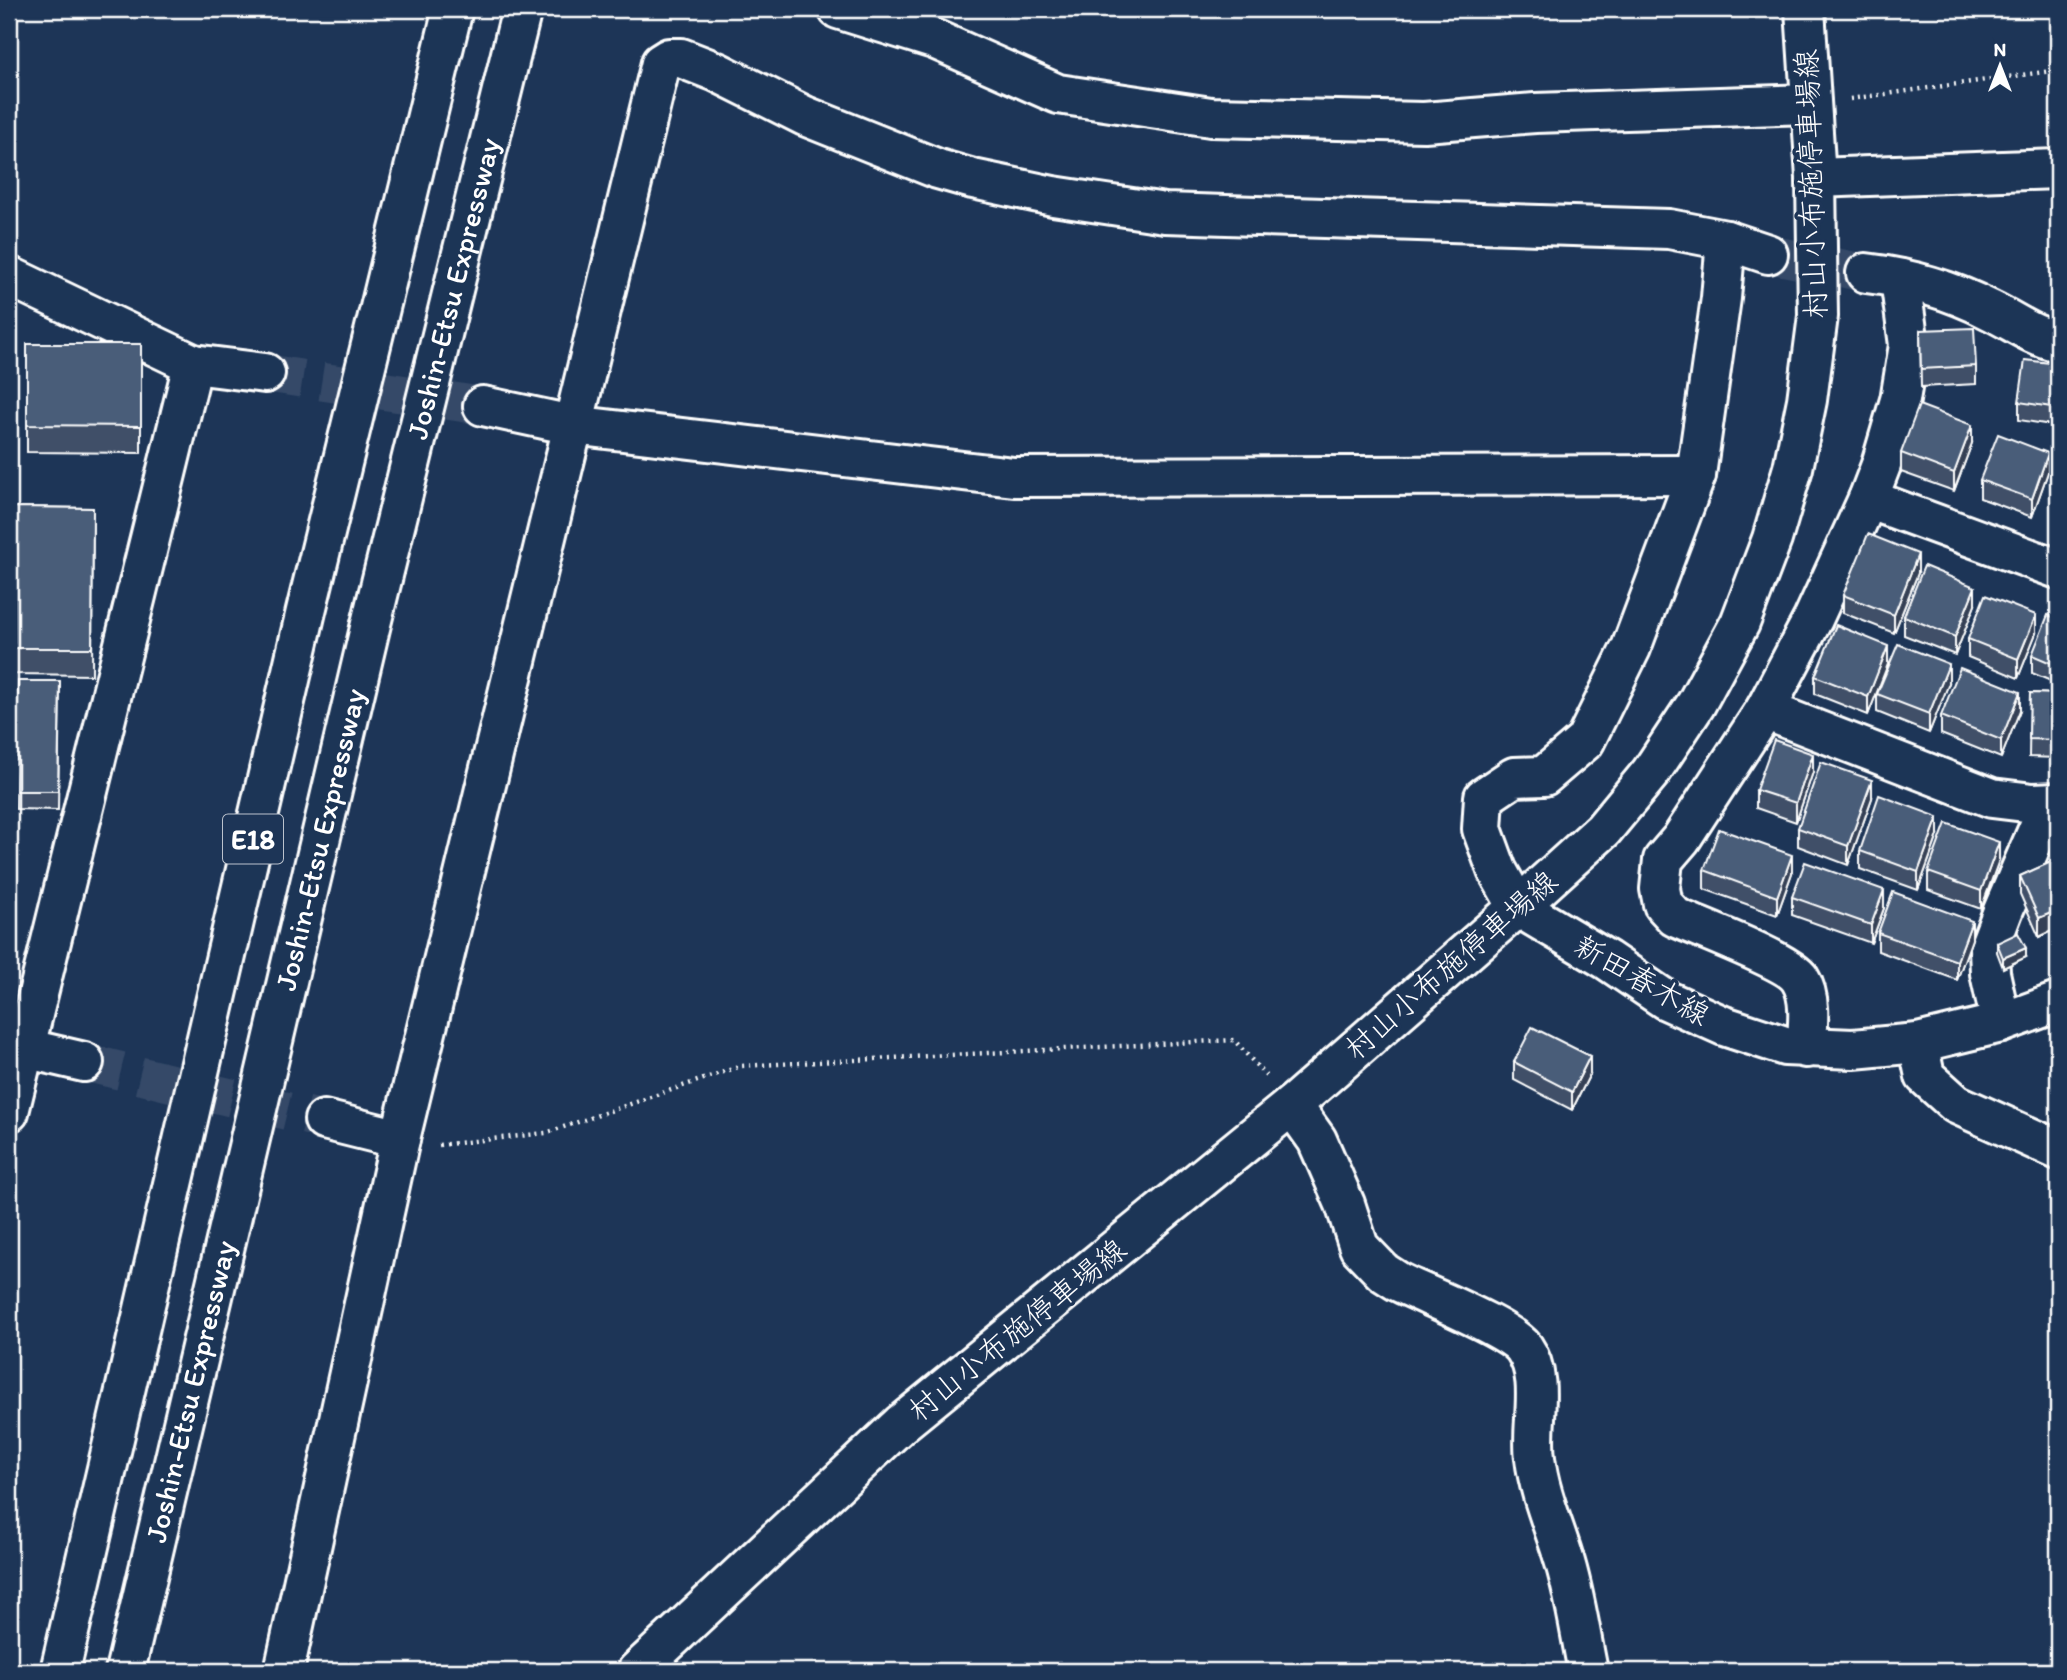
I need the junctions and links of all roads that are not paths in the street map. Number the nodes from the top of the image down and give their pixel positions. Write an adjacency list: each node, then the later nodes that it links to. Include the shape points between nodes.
1 (453, 9): 33 (main road, E18, via 306,611)
2 (838, 9): 5 (main road, via 934,39 1058,94 1211,117 1423,121)
3 (1805, 9): 5 (main road, 村山小布施停車場線)
4 (521, 13): 34 (main road, Joshin-Etsu Expressway / E18, via 370,628)
5 (1810, 90): 7 (main road, 村山小布施停車場線)
6 (2058, 169): 7 (main road)
7 (1816, 178): 21 (main road, 村山小布施停車場線, via 1818,316 1807,400 1790,480 1740,623 1696,704 1651,772 1603,830)
8 (1726, 240): 9 (main road); 15 (main road, via 1669,229 1165,213 1079,201 938,169 805,116 717,72 669,58 657,72); 16 (main road)
9 (1768, 254)
10 (9, 276): 12 (main road)
11 (2058, 342): 17 (main road, via 2036,336 1989,309 1883,276 1909,345 1893,429)
12 (194, 363): 13 (main road); 25 (main road)
13 (265, 373)
14 (482, 407): 15 (main road)
15 (572, 425): 16 (main road, via 1014,477); 31 (main road)
16 (1696, 475): 21 (main road, via 1631,648 1585,741 1544,776 1514,777 1484,797 1482,829 1497,870)
17 (1868, 499): 18 (main road); 19 (main road)
18 (2058, 569)
19 (1766, 710): 20 (main road, via 1993,798); 26 (main road, via 1663,860 1660,889 1663,904 1675,917 1775,961 1800,977 1808,1017)
20 (2051, 802): 23 (main road, via 1989,948)
21 (1518, 907): 26 (main road, 新田春木線, via 1666,1000 1724,1026 1785,1046); 28 (main road, 村山小布施停車場線)
22 (2058, 1002): 23 (main road, 新田春木線)
23 (2001, 1023): 24 (main road, 新田春木線)
24 (1918, 1043): 26 (main road, 新田春木線); 32 (main road, via 1925,1076 1956,1104)
25 (24, 1048): 27 (main road); 29 (main road)
26 (1806, 1048)
27 (84, 1062)
28 (1292, 1105): 36 (main road, 村山小布施停車場線, via 901,1424); 37 (main road, via 1317,1140 1359,1247 1396,1281 1500,1330 1523,1347 1533,1366 1534,1458 1571,1582)
29 (9, 1112)
30 (324, 1121): 31 (main road)
31 (400, 1139): 35 (main road)
32 (2058, 1150)
33 (60, 1671)
34 (125, 1671)
35 (284, 1671)
36 (637, 1671)
37 (1588, 1671)

